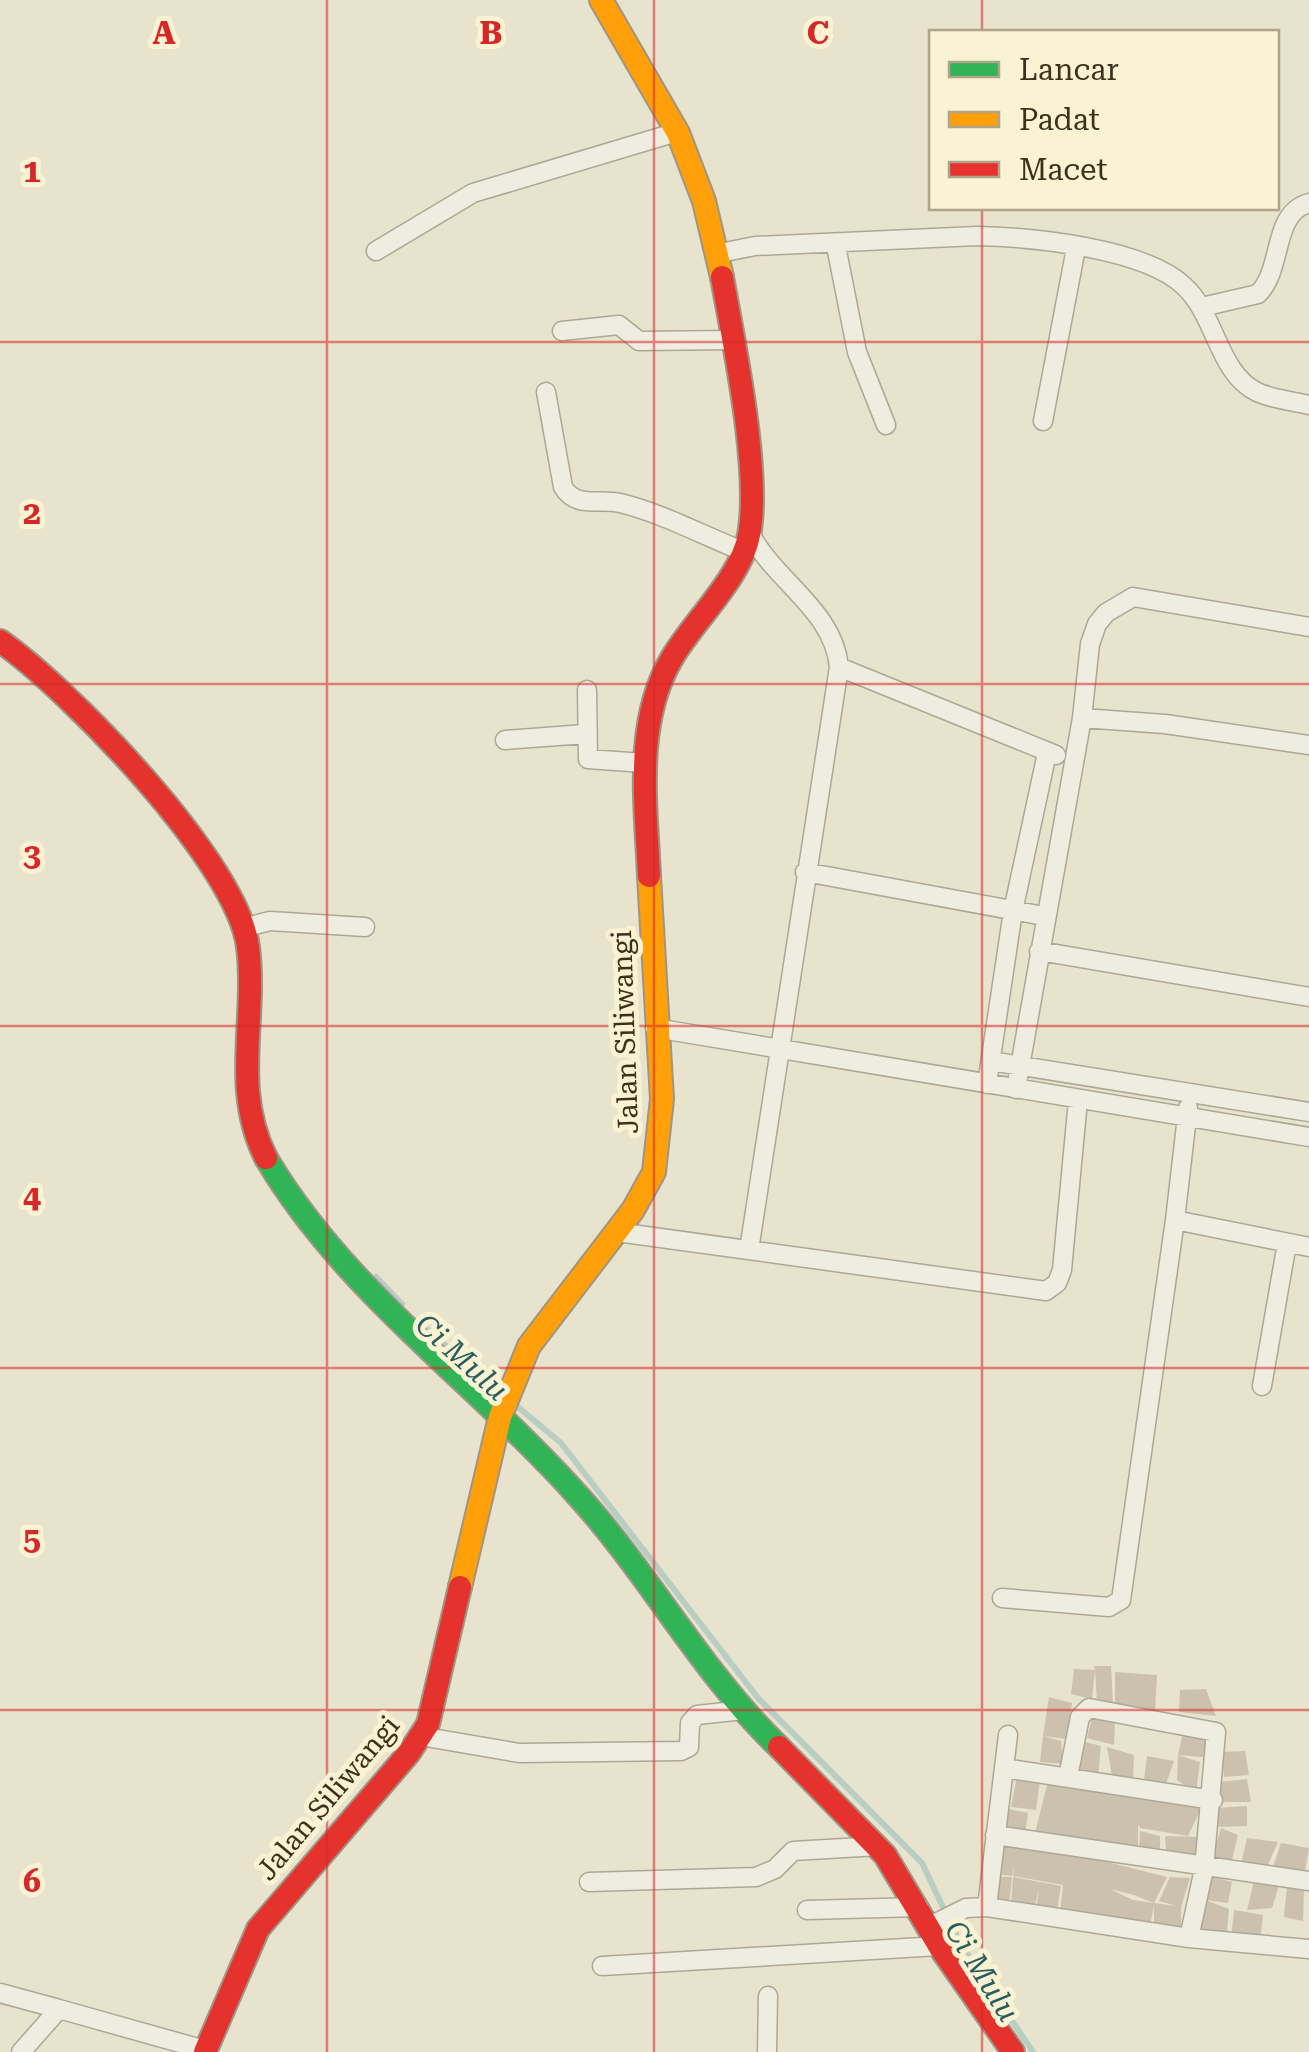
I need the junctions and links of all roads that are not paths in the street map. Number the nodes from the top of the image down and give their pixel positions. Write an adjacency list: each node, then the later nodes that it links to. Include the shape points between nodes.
1 (601, 0): 2 (street)
2 (677, 132): 6 (street, via 473,193); 7 (street)
3 (1309, 203): 8 (street, via 1287,217 1275,266 1258,294)
4 (836, 246): 5 (street, via 1014,236); 7 (street); 14 (street, via 857,352)
5 (1076, 248): 8 (street, via 1142,264 1182,284); 13 (street)
6 (376, 251)
7 (720, 253): 10 (street)
8 (1202, 308): 12 (street, via 1240,382)
9 (562, 331): 10 (street, via 619,325 639,341)
10 (733, 340): 15 (street, via 746,443)
11 (546, 392): 15 (street, via 570,496 622,503)
12 (1309, 406)
13 (1043, 421)
14 (886, 424)
15 (748, 544): 18 (street, via 831,633); 26 (street, Jalan Siliwangi, via 670,660 655,698)
16 (1309, 627): 20 (street, via 1133,598 1097,624)
17 (0, 641): 30 (street, via 76,705 220,879)
18 (838, 667): 24 (street); 27 (street)
19 (587, 690): 21 (street)
20 (1082, 718): 23 (street); 25 (street)
21 (586, 734): 22 (street); 26 (street, via 592,762)
22 (506, 740)
23 (1309, 745)
24 (1047, 754): 25 (street); 28 (street)
25 (1072, 759): 29 (street)
26 (644, 762): 34 (street, Jalan Siliwangi)
27 (805, 872): 28 (street); 35 (street)
28 (1013, 911): 29 (street); 36 (street)
29 (1044, 916): 32 (street)
30 (246, 927): 31 (street); 51 (street, via 244,1108 266,1158 335,1250)
31 (365, 927)
32 (1038, 950): 33 (street); 37 (street)
33 (1309, 997)
34 (654, 1028): 35 (street); 46 (street, Jalan Siliwangi, via 660,1146 644,1193)
35 (778, 1047): 38 (street); 49 (street)
36 (990, 1061): 37 (street); 38 (street)
37 (1020, 1065): 39 (street); 40 (street)
38 (987, 1084): 39 (street)
39 (1016, 1089): 41 (street)
40 (1190, 1092): 42 (street); 43 (street)
41 (1078, 1100): 43 (street); 49 (street, via 1062,1270 1053,1289)
42 (1309, 1112)
43 (1186, 1119): 44 (street); 45 (street)
44 (1309, 1137)
45 (1176, 1220): 47 (street); 52 (street, via 1121,1600 1108,1607)
46 (617, 1232): 49 (street); 51 (street, Jalan Siliwangi, via 529,1346)
47 (1287, 1244): 48 (street); 50 (street)
48 (1309, 1247)
49 (749, 1250)
50 (1262, 1386)
51 (500, 1417): 53 (street, via 583,1500); 55 (street, Jalan Siliwangi, via 449,1644)
52 (1002, 1598)
53 (744, 1710): 55 (street, via 697,1715 690,1745 681,1750 519,1753); 60 (street)
54 (1008, 1735): 56 (street)
55 (420, 1736): 73 (street, Jalan Siliwangi, via 258,1930)
56 (1004, 1768): 57 (street); 59 (street)
57 (1068, 1777): 58 (street); 58 (street, via 1080,1717 1086,1708 1102,1708 1214,1730)
58 (1212, 1800): 61 (street)
59 (995, 1835): 61 (street); 64 (street)
60 (879, 1846): 63 (street, via 793,1851 756,1877); 66 (street)
61 (1204, 1869): 62 (street); 67 (street)
62 (1309, 1881)
63 (589, 1882)
64 (987, 1907): 66 (street, via 966,1908); 67 (street)
65 (808, 1910): 66 (street)
66 (930, 1926): 69 (street); 76 (street)
67 (1189, 1938): 68 (street)
68 (1309, 1948)
69 (602, 1966)
70 (0, 1993): 72 (street)
71 (768, 1996): 75 (street)
72 (60, 2009): 73 (street); 74 (street)
73 (205, 2051)
74 (21, 2052)
75 (767, 2052)
76 (1013, 2052)

